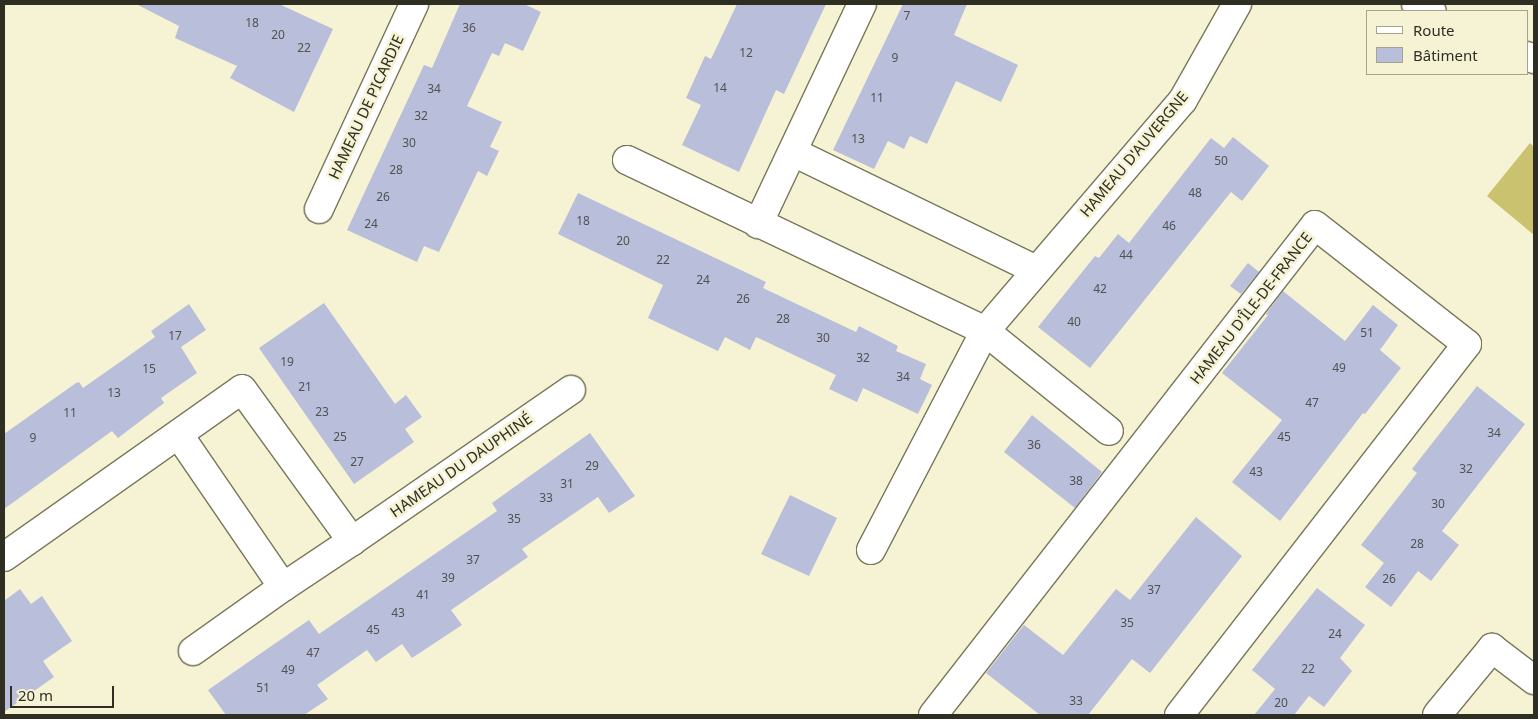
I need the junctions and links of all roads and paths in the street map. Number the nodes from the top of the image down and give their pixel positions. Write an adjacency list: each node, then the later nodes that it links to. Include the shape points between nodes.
1 (414, 4): 8 (street, HAMEAU DE PICARDIE)
2 (862, 4): 6 (street)
3 (1237, 4): 10 (street, HAMEAU D'AUVERGNE, via 1183,100)
4 (1416, 4): 5 (street)
5 (1430, 10)
6 (793, 152): 9 (street); 10 (street)
7 (627, 160): 9 (street)
8 (319, 210)
9 (758, 224): 11 (street)
10 (1036, 270): 11 (street, HAMEAU D'AUVERGNE)
11 (985, 331): 13 (street); 16 (street, HAMEAU D'AUVERGNE)
12 (571, 390): 15 (street, HAMEAU DU DAUPHINÉ)
13 (1109, 431)
14 (178, 435): 15 (street, via 242,389); 17 (street); 18 (street)
15 (352, 541): 18 (street, HAMEAU DU DAUPHINÉ)
16 (871, 550)
17 (4, 557)
18 (283, 587): 19 (street, HAMEAU DU DAUPHINÉ)
19 (193, 650)
20 (1534, 680): 23 (street, via 1492,648)
21 (1188, 712): 22 (street, HAMEAU D'ÎLE-DE-FRANCE, via 1467,344 1315,225)
22 (933, 715)
23 (1437, 715)

